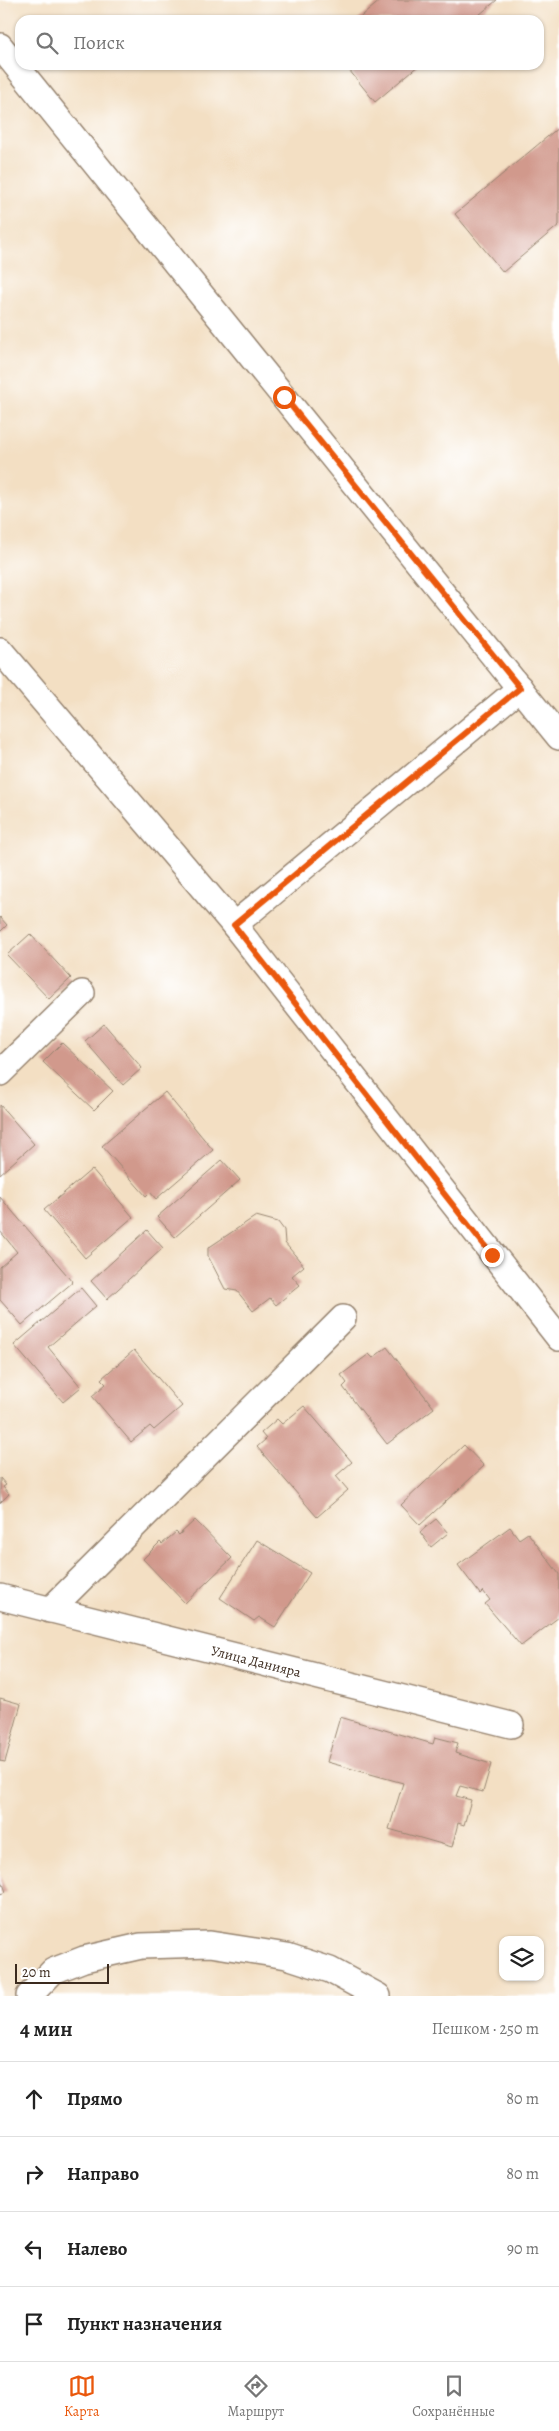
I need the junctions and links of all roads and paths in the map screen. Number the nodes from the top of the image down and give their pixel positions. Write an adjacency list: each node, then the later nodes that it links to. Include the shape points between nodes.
1 (0, 46): 2 (street)
2 (15, 65)
3 (19, 70): 5 (street)
4 (0, 650): 7 (street)
5 (520, 688): 6 (street); 7 (street)
6 (559, 737)
7 (234, 925): 11 (street)
8 (82, 993): 9 (street)
9 (0, 1072)
10 (343, 1318): 13 (street)
11 (559, 1338)
12 (0, 1597): 13 (street, Улица Данияра)
13 (50, 1610): 14 (street, Улица Данияра)
14 (511, 1725)
15 (29, 1996): 16 (street, via 53,1971 84,1959 141,1946 210,1944 287,1956 330,1970)
16 (378, 1996)

